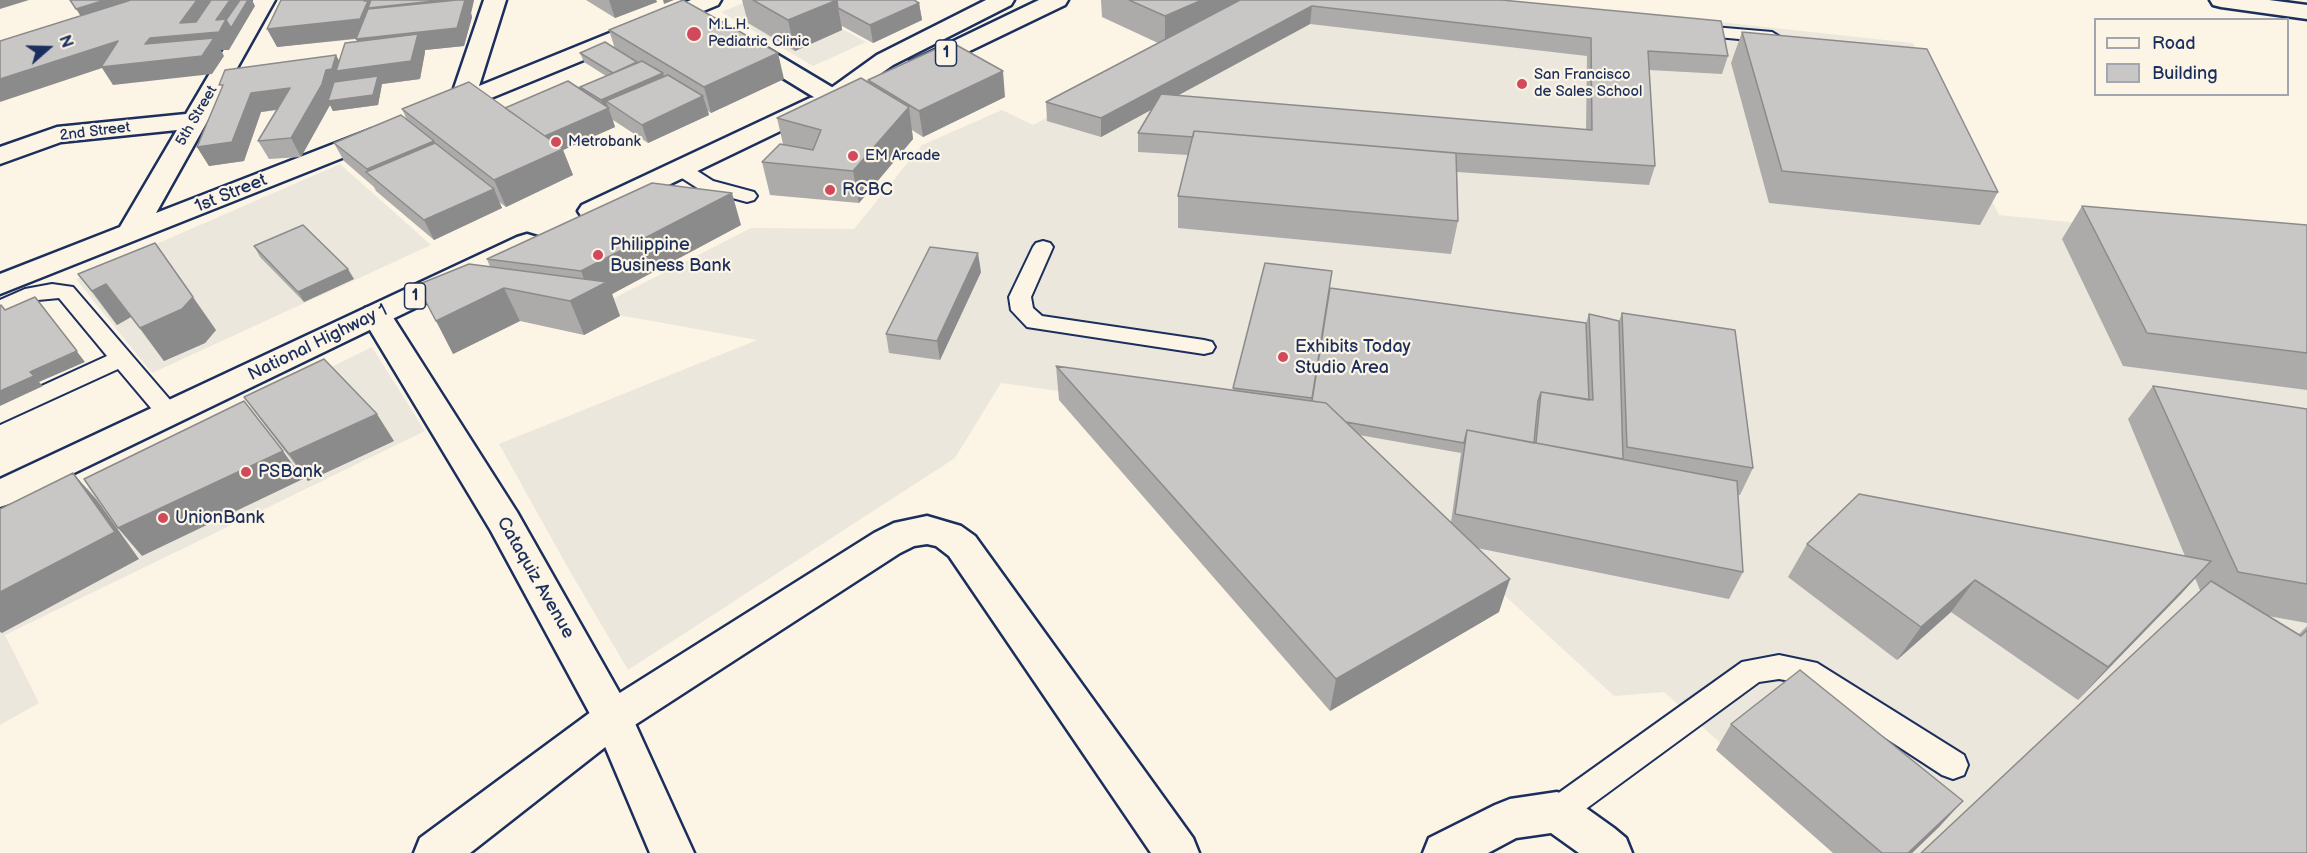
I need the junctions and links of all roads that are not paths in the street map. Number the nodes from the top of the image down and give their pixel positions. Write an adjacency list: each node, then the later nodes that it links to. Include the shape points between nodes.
1 (264, 0): 12 (main road, 5th Street)
2 (495, 0): 11 (main road)
3 (1003, 0): 10 (main road, National Highway 1 / 1, via 885,60)
4 (1057, 0): 10 (main road, National Highway 1 / 1, via 907,72)
5 (2220, 0): 6 (main road)
6 (2307, 12)
7 (708, 16): 10 (main road); 11 (main road, 1st Street)
8 (1673, 28): 9 (lane)
9 (1792, 39)
10 (831, 98): 14 (main road, National Highway 1 / 1)
11 (462, 101): 16 (main road, 1st Street)
12 (194, 121): 13 (main road, 2nd Street, via 57,135); 16 (main road, 5th Street)
13 (0, 156)
14 (681, 169): 15 (lane, via 706,184); 20 (main road, National Highway 1 / 1)
15 (747, 196)
16 (130, 234): 18 (main road, 1st Street)
17 (1043, 247): 21 (lane, via 1020,297 1022,310 1035,322)
18 (0, 285)
19 (0, 308): 22 (lane, via 33,294 65,292)
20 (376, 315): 23 (main road, National Highway 1 / 1); 26 (main road, Cataquiz Avenue, via 504,522)
21 (1204, 347)
22 (121, 359): 23 (lane); 24 (lane)
23 (169, 414): 25 (main road, National Highway 1 / 1)
24 (0, 415)
25 (0, 494)
26 (613, 718): 29 (main road); 30 (main road, Cataquiz Avenue); 31 (main road, via 887,543 907,533 927,530 948,536 962,546)
27 (1953, 765): 28 (lane, via 1807,672 1779,667 1752,671)
28 (1557, 812): 32 (main road, via 1510,819); 33 (main road)
29 (436, 853)
30 (672, 853)
31 (1177, 853)
32 (1445, 853)
33 (1610, 853)

